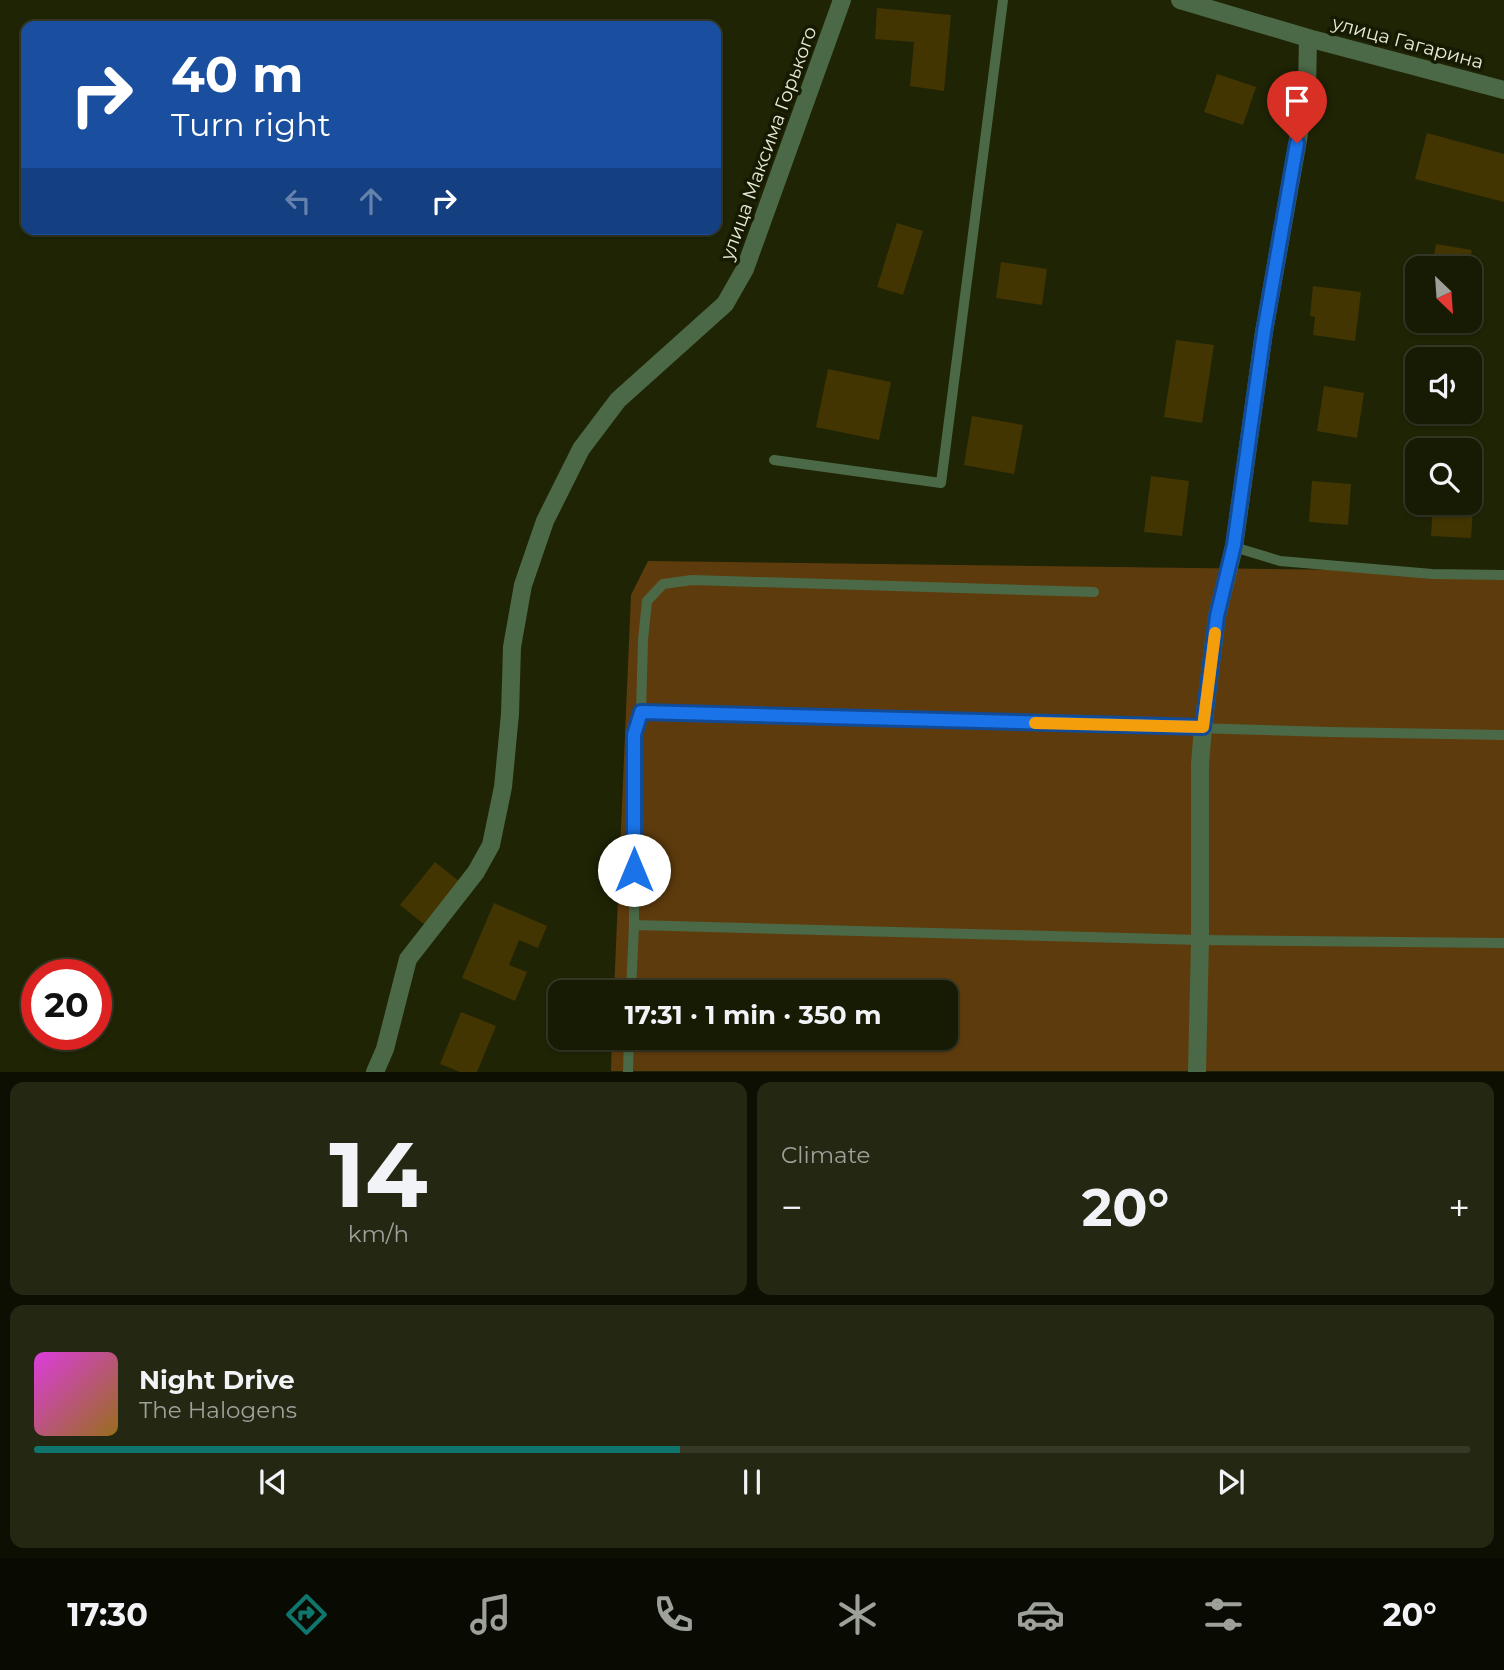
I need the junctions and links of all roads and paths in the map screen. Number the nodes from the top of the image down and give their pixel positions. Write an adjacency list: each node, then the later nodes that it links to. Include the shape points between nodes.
1 (842, 0): 18 (street, улица Максима Горького, via 745,269 725,304 618,400 580,449 545,521 523,585 512,647 503,787 491,845 477,872 408,959)
2 (1003, 0): 6 (lane, via 941,483)
3 (1180, 0): 4 (street, улица Гагарина)
4 (1308, 38): 5 (street, улица Гагарина); 7 (street, via 1307,89 1264,332)
5 (1504, 90)
6 (774, 460)
7 (1234, 547): 8 (lane, via 1280,561); 11 (street, via 1217,616)
8 (1504, 575)
9 (1094, 592): 10 (lane, via 692,580 663,584 646,601)
10 (641, 712): 11 (lane); 13 (lane, via 634,735)
11 (1203, 727): 12 (lane); 14 (street)
12 (1504, 734)
13 (634, 925): 14 (lane); 16 (lane)
14 (1200, 940): 15 (lane); 20 (street)
15 (1504, 943)
16 (632, 980)
17 (629, 1050): 19 (lane)
18 (375, 1072)
19 (628, 1072)
20 (1197, 1072)

